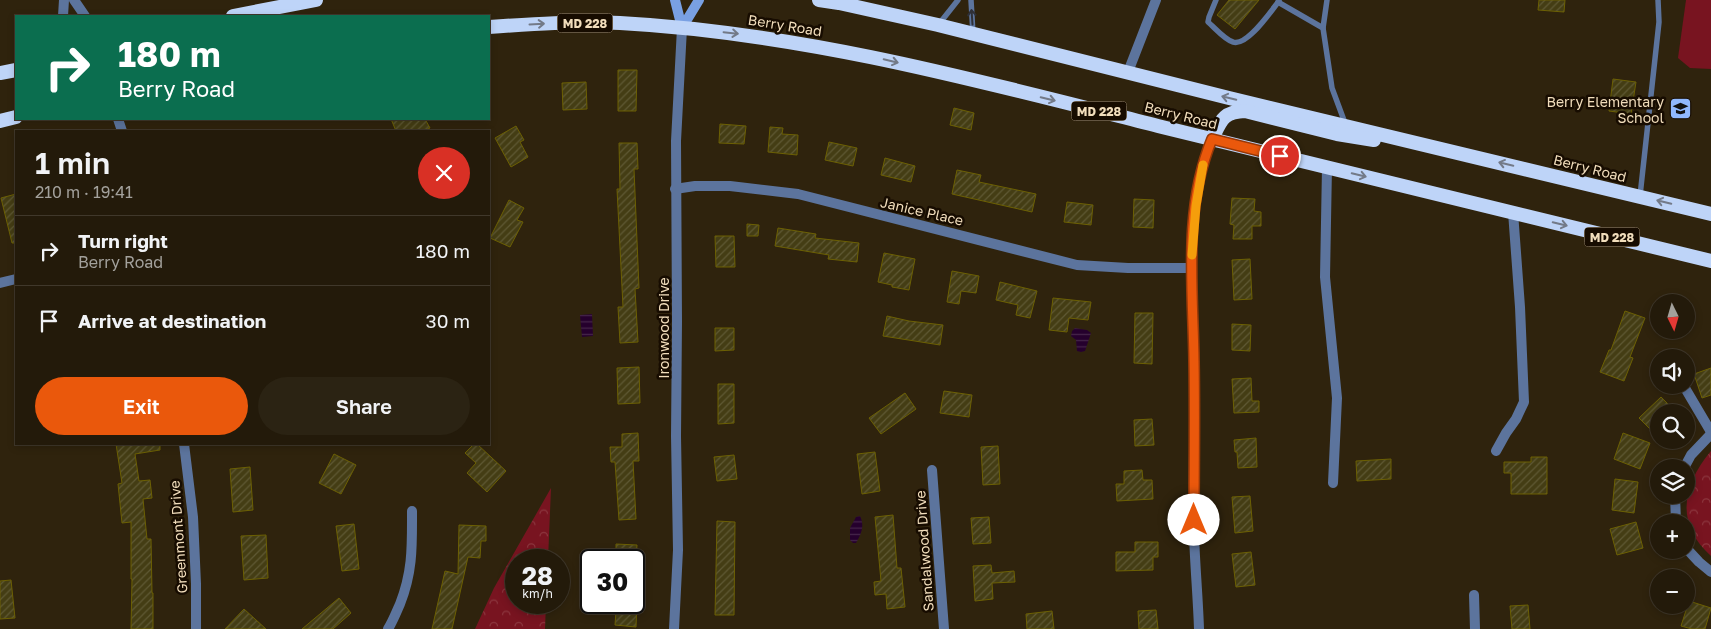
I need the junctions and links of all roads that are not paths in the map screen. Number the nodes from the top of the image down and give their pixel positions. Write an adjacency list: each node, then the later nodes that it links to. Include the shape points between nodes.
1 (64, 0): 14 (street)
2 (74, 0): 15 (street)
3 (316, 0): 16 (highway)
4 (675, 0): 19 (main road)
5 (698, 0): 19 (main road)
6 (819, 0): 17 (highway, Berry Road)
7 (958, 0): 17 (lane)
8 (971, 0): 21 (lane, one-way to 8)
9 (1156, 0): 23 (street)
10 (1216, 0): 13 (lane, via 1208,22 1232,42 1238,43 1247,39)
11 (1328, 0): 20 (lane)
12 (1658, 0): 32 (lane, via 1659,22)
13 (1279, 1): 20 (lane)
14 (63, 15)
15 (84, 15)
16 (238, 15)
17 (938, 25): 21 (highway, Berry Road)
18 (490, 27): 19 (highway, Berry Road / MD 228, one-way to 19, via 618,23)
19 (682, 28): 28 (highway, Berry Road / MD 228, one-way to 28, via 812,45); 31 (street, Ironwood Drive)
20 (1323, 28): 27 (lane, via 1332,88)
21 (973, 34): 23 (highway, Berry Road)
22 (15, 70): 24 (highway)
23 (1128, 72): 27 (highway, Berry Road, one-way to 23)
24 (0, 73)
25 (15, 116): 26 (highway)
26 (0, 121)
27 (1345, 125): 29 (highway, Berry Road)
28 (1212, 139): 29 (highway, via 1224,117 1245,111 1337,134); 30 (highway, Berry Road / MD 228); 36 (street, via 1203,162 1196,206)
29 (1462, 154): 32 (highway, Berry Road, one-way to 29)
30 (1327, 167): 33 (highway, Berry Road / MD 228, one-way to 33); 45 (street, via 1325,278 1337,398)
31 (675, 189): 36 (street, Janice Place, via 730,186 798,194 1077,265); 52 (street, Ironwood Drive, via 678,535)
32 (1640, 196): 34 (highway, Berry Road, one-way to 32)
33 (1513, 212): 35 (highway, Berry Road / MD 228, one-way to 35); 42 (street, via 1524,402)
34 (1711, 214)
35 (1711, 261)
36 (1192, 268): 54 (street, via 1194,536)
37 (15, 279): 38 (street)
38 (0, 283)
39 (1688, 394): 40 (street)
40 (1711, 433): 43 (street)
41 (184, 445): 50 (street, Greenmont Drive, via 193,517)
42 (1496, 451)
43 (1689, 459)
44 (932, 470): 53 (street, Sandalwood Drive)
45 (1333, 483)
46 (412, 511): 51 (street, via 409,574)
47 (1695, 558): 48 (street)
48 (1711, 572)
49 (1474, 595): 55 (street)
50 (196, 629)
51 (388, 629)
52 (674, 629)
53 (944, 629)
54 (1200, 629)
55 (1475, 629)

